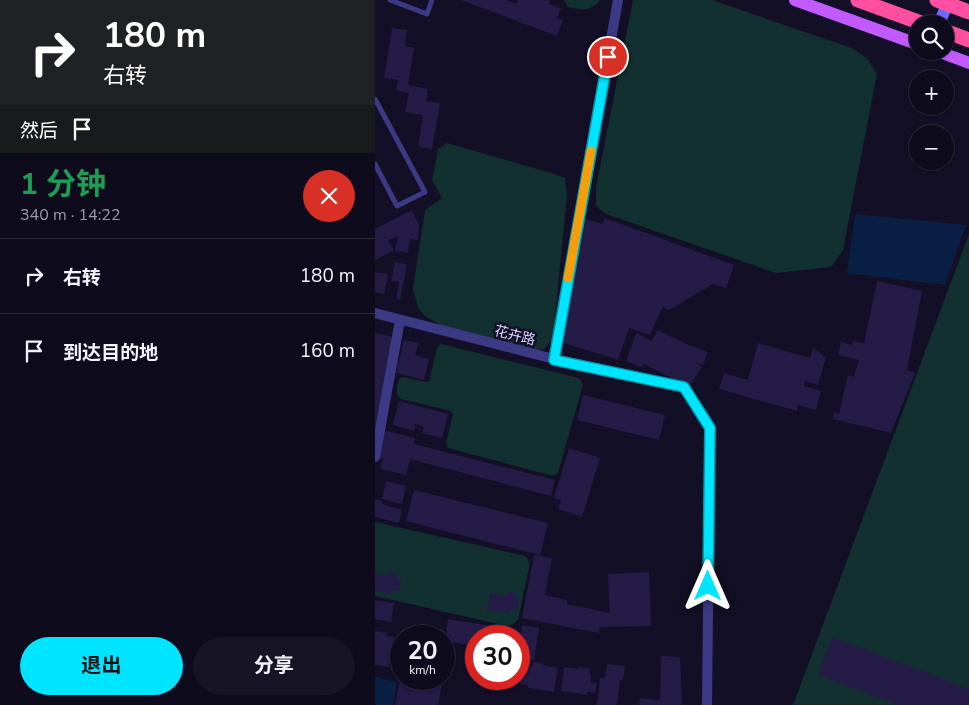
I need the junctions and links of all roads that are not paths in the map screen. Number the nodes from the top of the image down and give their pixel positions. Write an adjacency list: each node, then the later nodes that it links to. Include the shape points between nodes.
1 (390, 0): 2 (lane, via 427,14)
2 (432, 0)
3 (619, 0): 20 (street)
4 (795, 0): 13 (main road)
5 (858, 0): 10 (highway)
6 (937, 0): 8 (highway, bridge)
7 (949, 0): 9 (street)
8 (969, 12)
9 (943, 15)
10 (909, 19)
11 (954, 34): 12 (highway)
12 (969, 40)
13 (909, 41)
14 (954, 56): 15 (main road)
15 (968, 60)
16 (375, 99): 17 (lane, via 425,192 397,206)
17 (375, 164)
18 (375, 314): 19 (street, 花卉路)
19 (400, 320): 20 (street, 花卉路); 21 (street)
20 (554, 360): 22 (street, 花卉路, via 684,387 710,428)
21 (375, 457)
22 (707, 705)

